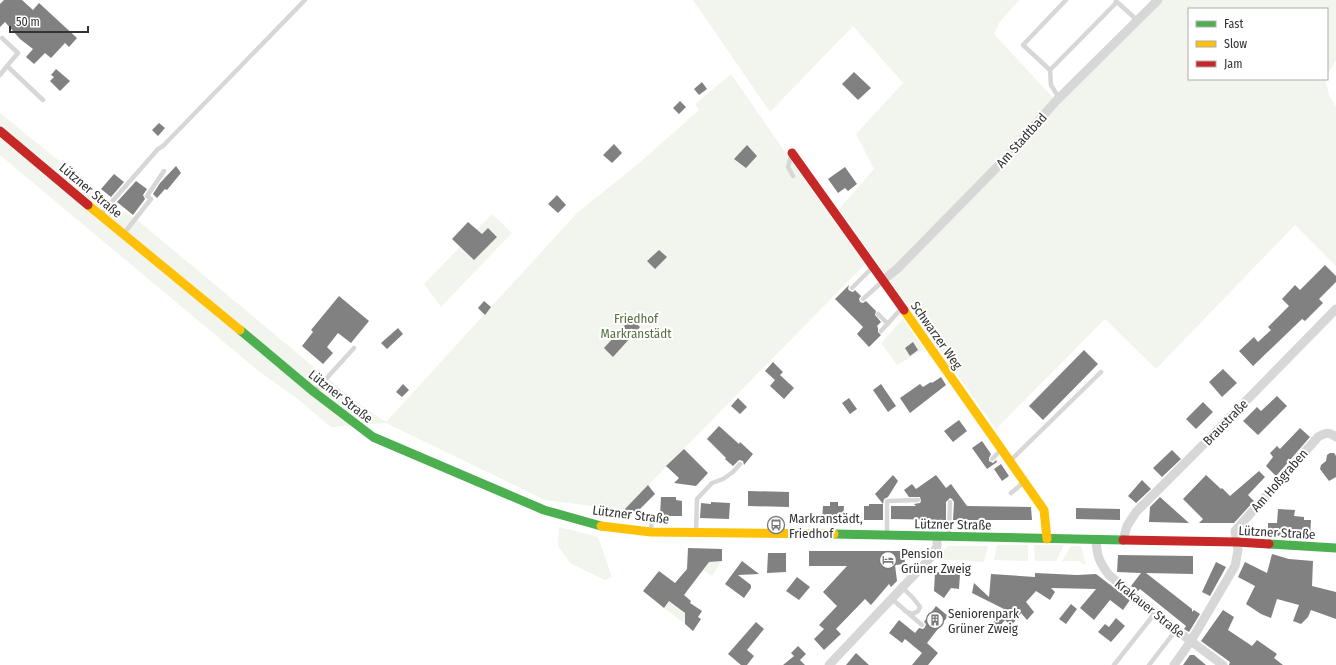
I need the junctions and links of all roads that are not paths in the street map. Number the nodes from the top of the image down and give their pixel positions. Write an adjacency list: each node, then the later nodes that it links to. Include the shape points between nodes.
1 (305, 0): 16 (lane, via 164,146 158,149)
2 (1066, 0): 8 (lane, via 1023,45)
3 (1158, 0): 5 (street, Am Stadtbad)
4 (1116, 1): 5 (lane); 8 (lane)
5 (1137, 20): 10 (street, Am Stadtbad)
6 (2, 38): 7 (lane, via 18,53)
7 (7, 66): 9 (lane); 11 (lane)
8 (1050, 70): 10 (lane, via 1052,85)
9 (0, 75)
10 (1059, 98): 19 (street, Am Stadtbad, via 1006,158 897,270)
11 (43, 100)
12 (0, 131): 16 (main road, Lützner Straße)
13 (792, 153): 15 (lane, via 788,167); 18 (main road, Schwarzer Weg)
14 (164, 171): 17 (lane, via 147,196 151,199)
15 (793, 176)
16 (101, 214): 17 (main road, Lützner Straße)
17 (124, 234): 29 (main road, Lützner Straße)
18 (873, 267): 19 (main road, Schwarzer Weg); 20 (lane)
19 (883, 280): 21 (lane); 22 (main road, Schwarzer Weg)
20 (852, 288)
21 (863, 299)
22 (902, 308): 25 (lane); 31 (main road, Schwarzer Weg)
23 (1336, 309): 47 (street, Braustraße, via 1136,512 1127,526)
24 (878, 314): 25 (lane)
25 (888, 324): 26 (lane)
26 (881, 331)
27 (354, 348): 29 (lane)
28 (1101, 372): 33 (lane)
29 (314, 392): 40 (main road, Lützner Straße, via 373,437 544,510 597,526)
30 (1336, 437): 48 (street, Am Hoßgraben, via 1325,433 1318,436 1235,531)
31 (1001, 450): 32 (lane); 33 (main road, Schwarzer Weg)
32 (992, 459)
33 (1010, 462): 35 (main road, Schwarzer Weg)
34 (740, 464): 41 (lane, via 723,479 712,483 697,499)
35 (1025, 482): 36 (lane); 45 (main road, Schwarzer Weg, via 1044,510)
36 (1012, 493)
37 (918, 500): 42 (lane, via 886,500)
38 (950, 502): 44 (lane)
39 (652, 515): 40 (lane)
40 (651, 532): 41 (main road, Lützner Straße)
41 (696, 532): 42 (main road, Lützner Straße)
42 (887, 536): 43 (main road, Lützner Straße)
43 (937, 536): 44 (main road, Lützner Straße); 50 (street, via 937,546 932,556)
44 (949, 536): 45 (main road, Lützner Straße)
45 (1047, 539): 46 (main road, Lützner Straße)
46 (1096, 540): 47 (main road, Lützner Straße); 53 (street, Krakauer Straße, via 1098,557 1109,575)
47 (1124, 540): 48 (main road, Lützner Straße)
48 (1236, 542): 49 (main road, Lützner Straße); 56 (street, Am Hoßgraben, via 1238,550 1235,566)
49 (1336, 548)
50 (903, 588): 51 (street); 52 (lane, via 920,607 913,614)
51 (892, 599): 52 (lane); 57 (street)
52 (905, 611): 54 (lane)
53 (1155, 613): 55 (street, Krakauer Straße); 58 (lane)
54 (922, 625)
55 (1176, 630): 56 (street, Krakauer Straße); 59 (lane)
56 (1191, 642): 60 (street, Am Hoßgraben); 61 (street, Krakauer Straße)
57 (829, 665)
58 (1114, 665)
59 (1149, 665)
60 (1174, 665)
61 (1223, 665)

